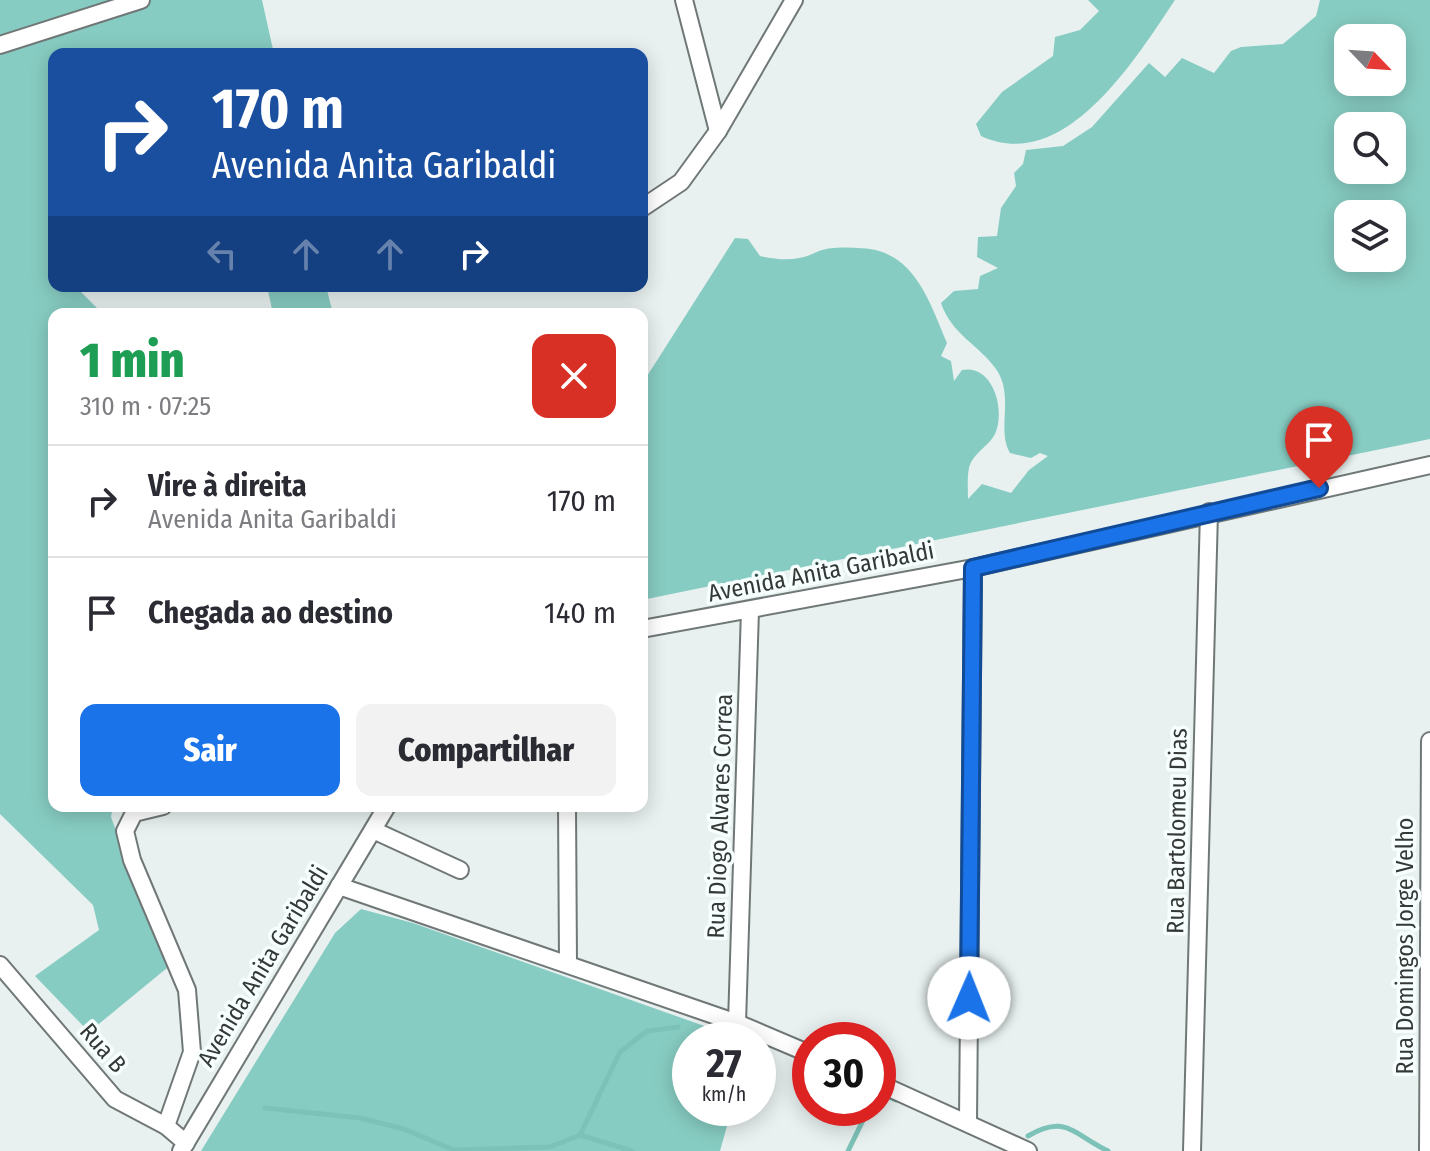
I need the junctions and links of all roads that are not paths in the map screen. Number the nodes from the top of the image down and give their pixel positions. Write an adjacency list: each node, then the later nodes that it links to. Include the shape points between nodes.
1 (141, 0): 4 (street)
2 (684, 0): 5 (street)
3 (794, 0): 5 (street)
4 (0, 45)
5 (718, 131): 6 (street, via 681,182)
6 (648, 204)
7 (1430, 465): 8 (street, Avenida Anita Garibaldi)
8 (1209, 512): 9 (street, Avenida Anita Garibaldi); 28 (street, Rua Bartolomeu Dias)
9 (973, 568): 10 (street, Avenida Anita Garibaldi); 24 (street)
10 (750, 610): 11 (street, Avenida Anita Garibaldi); 22 (street, Rua Diogo Alvares Correa)
11 (648, 628)
12 (1430, 741): 29 (street, Rua Domingos Jorge Velho)
13 (138, 812): 25 (street, via 125,831 132,860 187,990 192,1052)
14 (384, 812): 16 (street, Avenida Anita Garibaldi)
15 (567, 812): 19 (street)
16 (373, 830): 17 (street); 18 (street, Avenida Anita Garibaldi)
17 (460, 870)
18 (339, 886): 19 (street); 26 (street, Avenida Anita Garibaldi)
19 (568, 963): 21 (street)
20 (0, 965): 25 (street, Rua B, via 115,1099)
21 (734, 1022)
22 (737, 1022)
23 (896, 1091): 24 (street)
24 (968, 1121): 27 (street)
25 (166, 1126): 26 (street, Rua B)
26 (183, 1147)
27 (1028, 1151)
28 (1192, 1151)
29 (1428, 1151)

